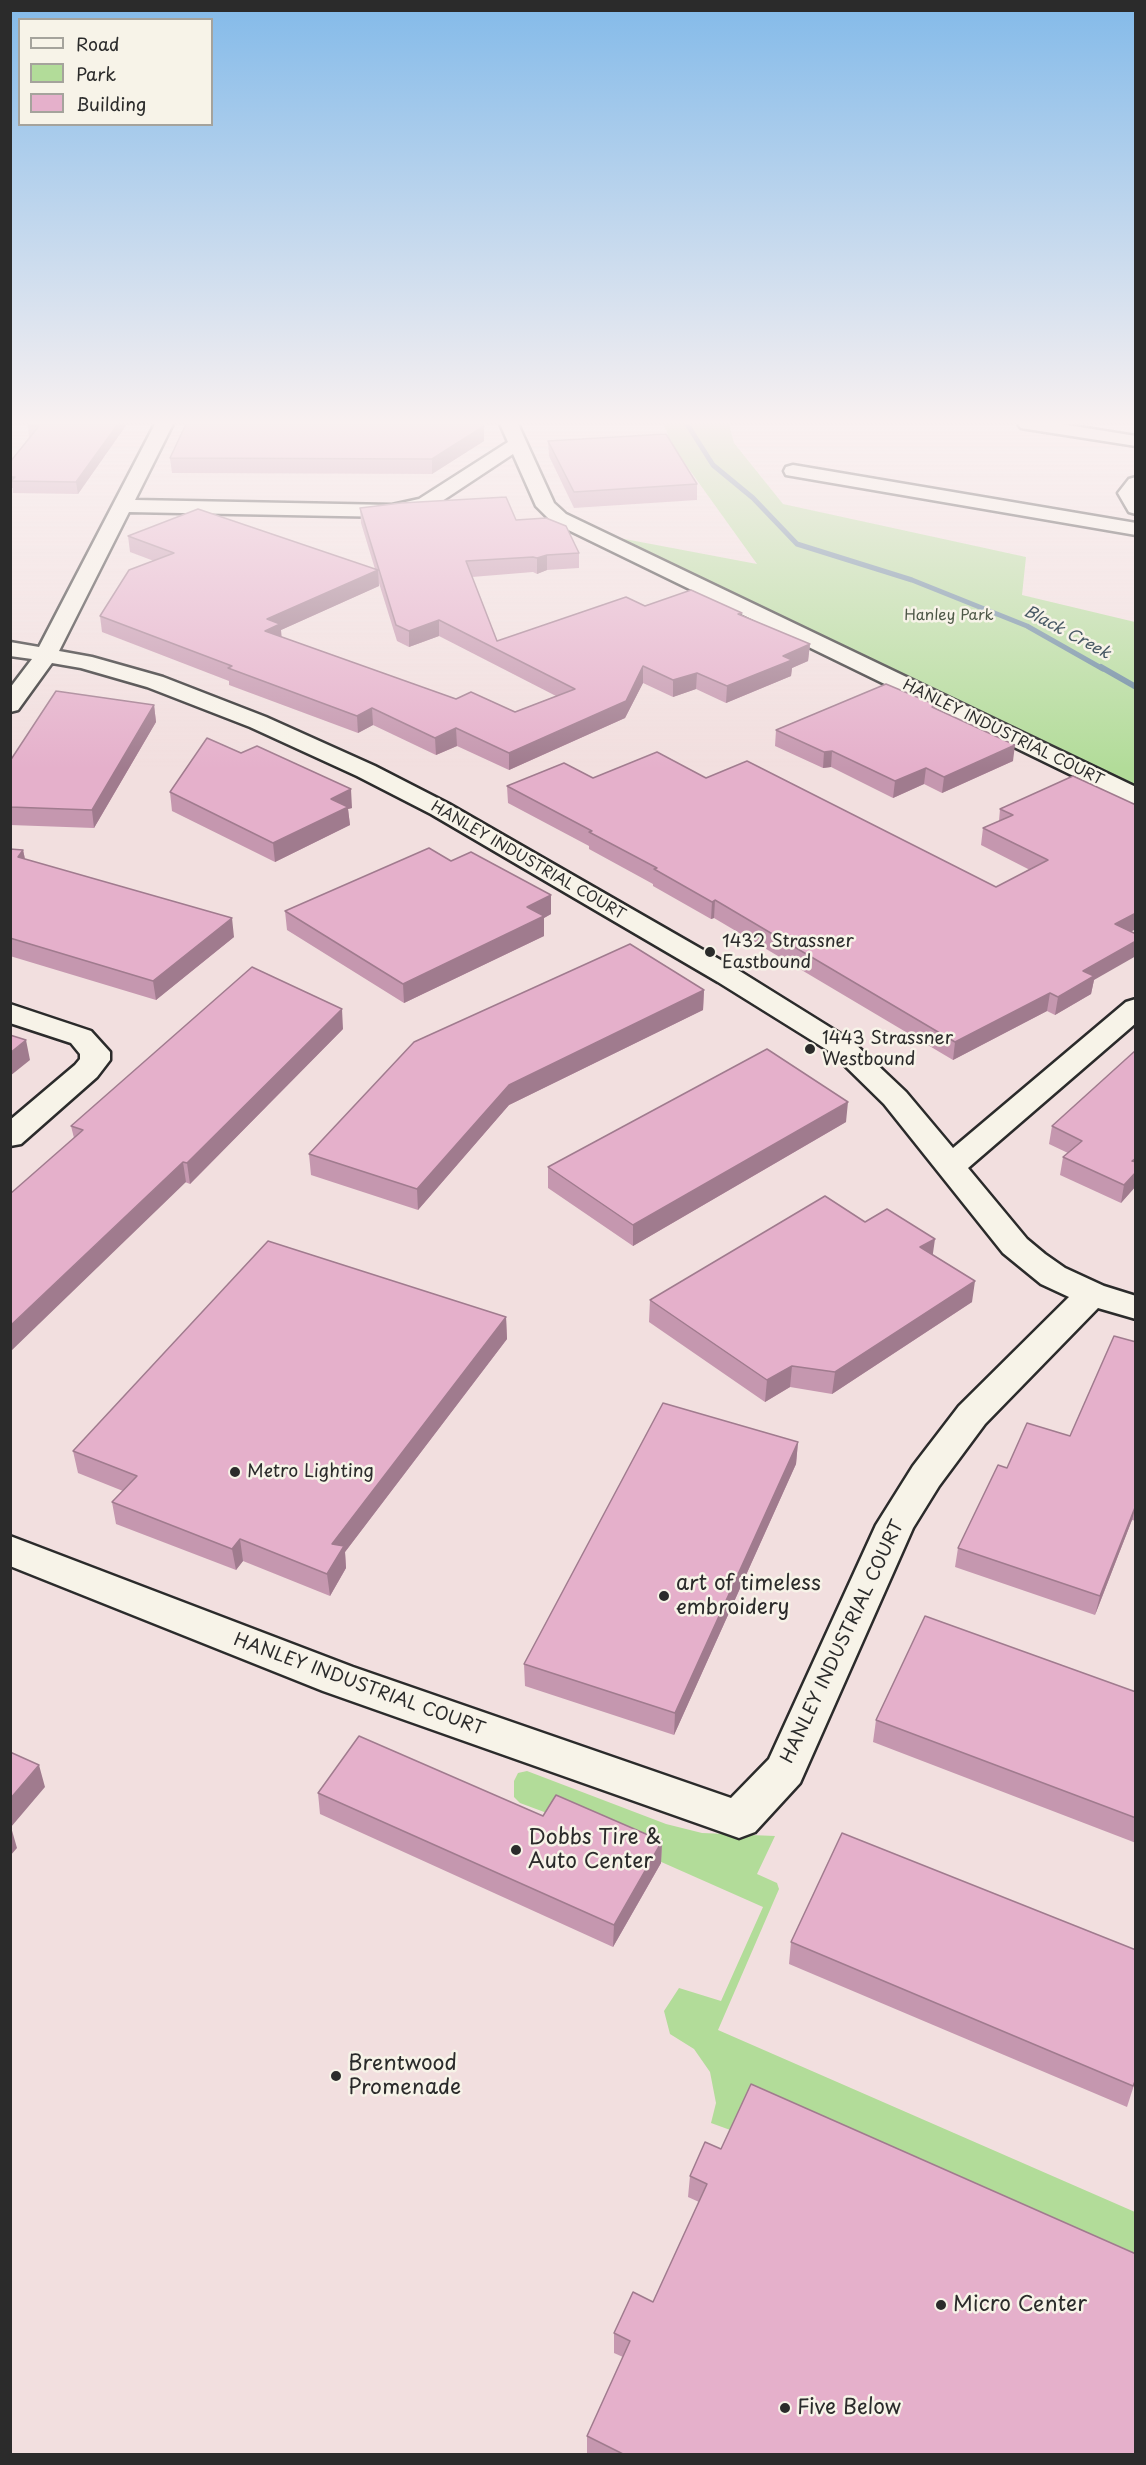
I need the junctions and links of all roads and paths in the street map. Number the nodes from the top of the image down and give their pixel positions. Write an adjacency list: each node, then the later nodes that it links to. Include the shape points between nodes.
1 (106, 539): 4 (street)
2 (602, 539): 6 (street, HANLEY INDUSTRIAL COURT)
3 (10, 650): 4 (street, HANLEY INDUSTRIAL COURT)
4 (46, 655): 5 (street); 10 (street, HANLEY INDUSTRIAL COURT, via 123,672 191,694 366,771 440,809 728,976 842,1047 895,1098)
5 (10, 705)
6 (1136, 797)
7 (1136, 1008): 10 (street)
8 (10, 1013): 9 (street, via 81,1036 95,1052 95,1060)
9 (10, 1137)
10 (950, 1167): 11 (street, HANLEY INDUSTRIAL COURT, via 1015,1246 1053,1276)
11 (1092, 1294): 12 (street); 13 (street, HANLEY INDUSTRIAL COURT, via 972,1414 926,1476 895,1525 785,1770 739,1820 338,1679)
12 (1136, 1308)
13 (10, 1550)

